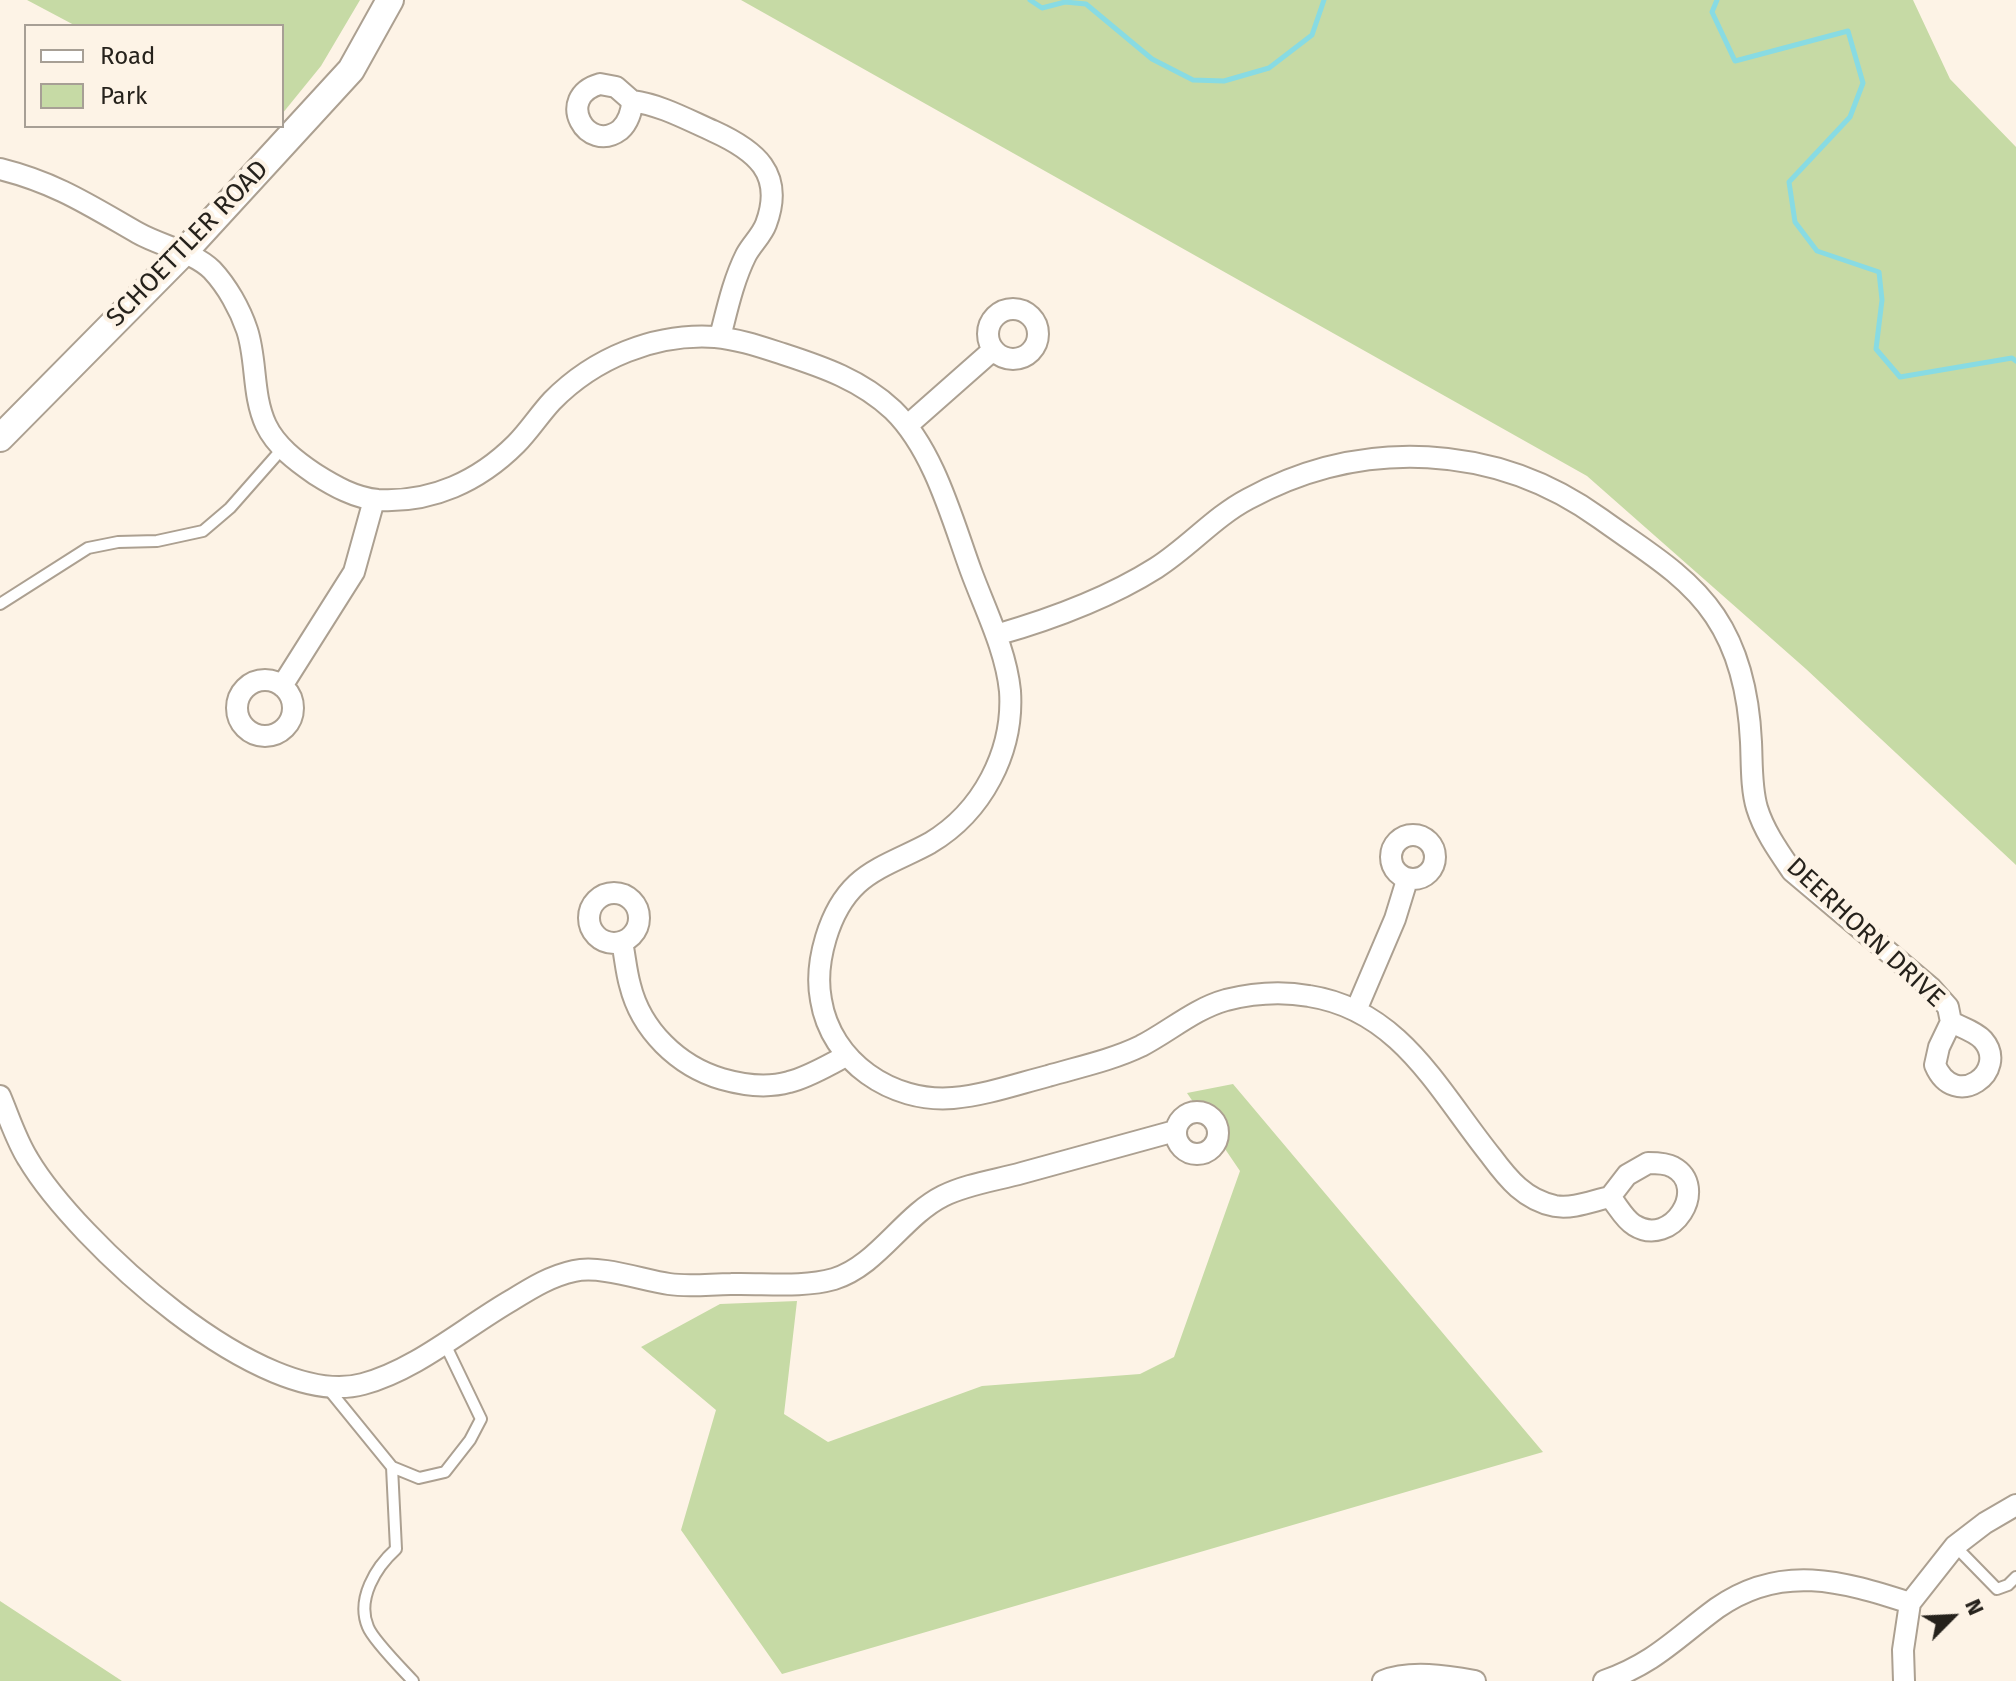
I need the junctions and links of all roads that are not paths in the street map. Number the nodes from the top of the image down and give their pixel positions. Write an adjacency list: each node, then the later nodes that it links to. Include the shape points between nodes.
1 (390, 0): 4 (street, SCHOETTLER ROAD, via 351,70)
2 (632, 101): 5 (street, via 661,107 728,138 763,164 772,204 734,285)
3 (0, 169): 4 (street, via 71,193)
4 (182, 254): 8 (street, SCHOETTLER ROAD); 9 (street, via 206,263 228,290 249,334 266,426)
5 (720, 337): 7 (street, via 840,373 884,401); 10 (street, via 682,337 629,350 590,369 554,399 514,446 473,479 436,494)
6 (993, 350): 7 (street)
7 (908, 425): 12 (street, via 926,454)
8 (0, 438)
9 (282, 449): 10 (street, via 336,487); 11 (lane, via 203,531 88,548)
10 (374, 500): 13 (street, via 354,572)
11 (0, 604)
12 (996, 635): 17 (street, DEERHORN DRIVE, via 1080,607 1122,586 1156,568 1246,499 1315,471 1395,456 1437,457 1509,471 1587,509 1684,579 1716,616 1737,660 1748,702 1756,806 1779,852 1792,871 1931,988 1948,1007); 18 (street, via 1010,690 1003,747 988,788 961,821 935,840 859,881 828,933 819,979 821,1003)
13 (282, 686)
14 (1407, 880): 16 (street)
15 (622, 942): 18 (street, via 630,988 641,1012 683,1062 710,1075 760,1085 789,1083)
16 (1357, 1008): 18 (street, via 1287,993 1230,999 1100,1062 947,1099 905,1094); 21 (street, via 1415,1054 1510,1182 1549,1205 1569,1207)
17 (1951, 1022)
18 (846, 1056)
19 (0, 1096): 23 (street, via 27,1159 108,1256 223,1345 294,1381)
20 (1175, 1131): 22 (street, via 944,1195 910,1217 875,1255 836,1279 673,1285 580,1269 553,1276)
21 (1610, 1197)
22 (444, 1342): 23 (street, via 384,1377 360,1385); 24 (lane, via 481,1419 445,1472 419,1478)
23 (326, 1386): 24 (lane)
24 (392, 1467): 29 (lane, via 396,1549 379,1565 364,1603 368,1628)
25 (2016, 1505): 26 (street)
26 (1955, 1546): 27 (lane, via 1992,1586 2002,1588); 28 (street)
27 (2016, 1577)
28 (1910, 1603): 32 (street, via 1853,1584 1779,1582 1744,1591 1651,1660); 33 (street)
29 (413, 1681)
30 (1383, 1681): 31 (street, via 1416,1675)
31 (1475, 1681)
32 (1604, 1681)
33 (1904, 1681)

